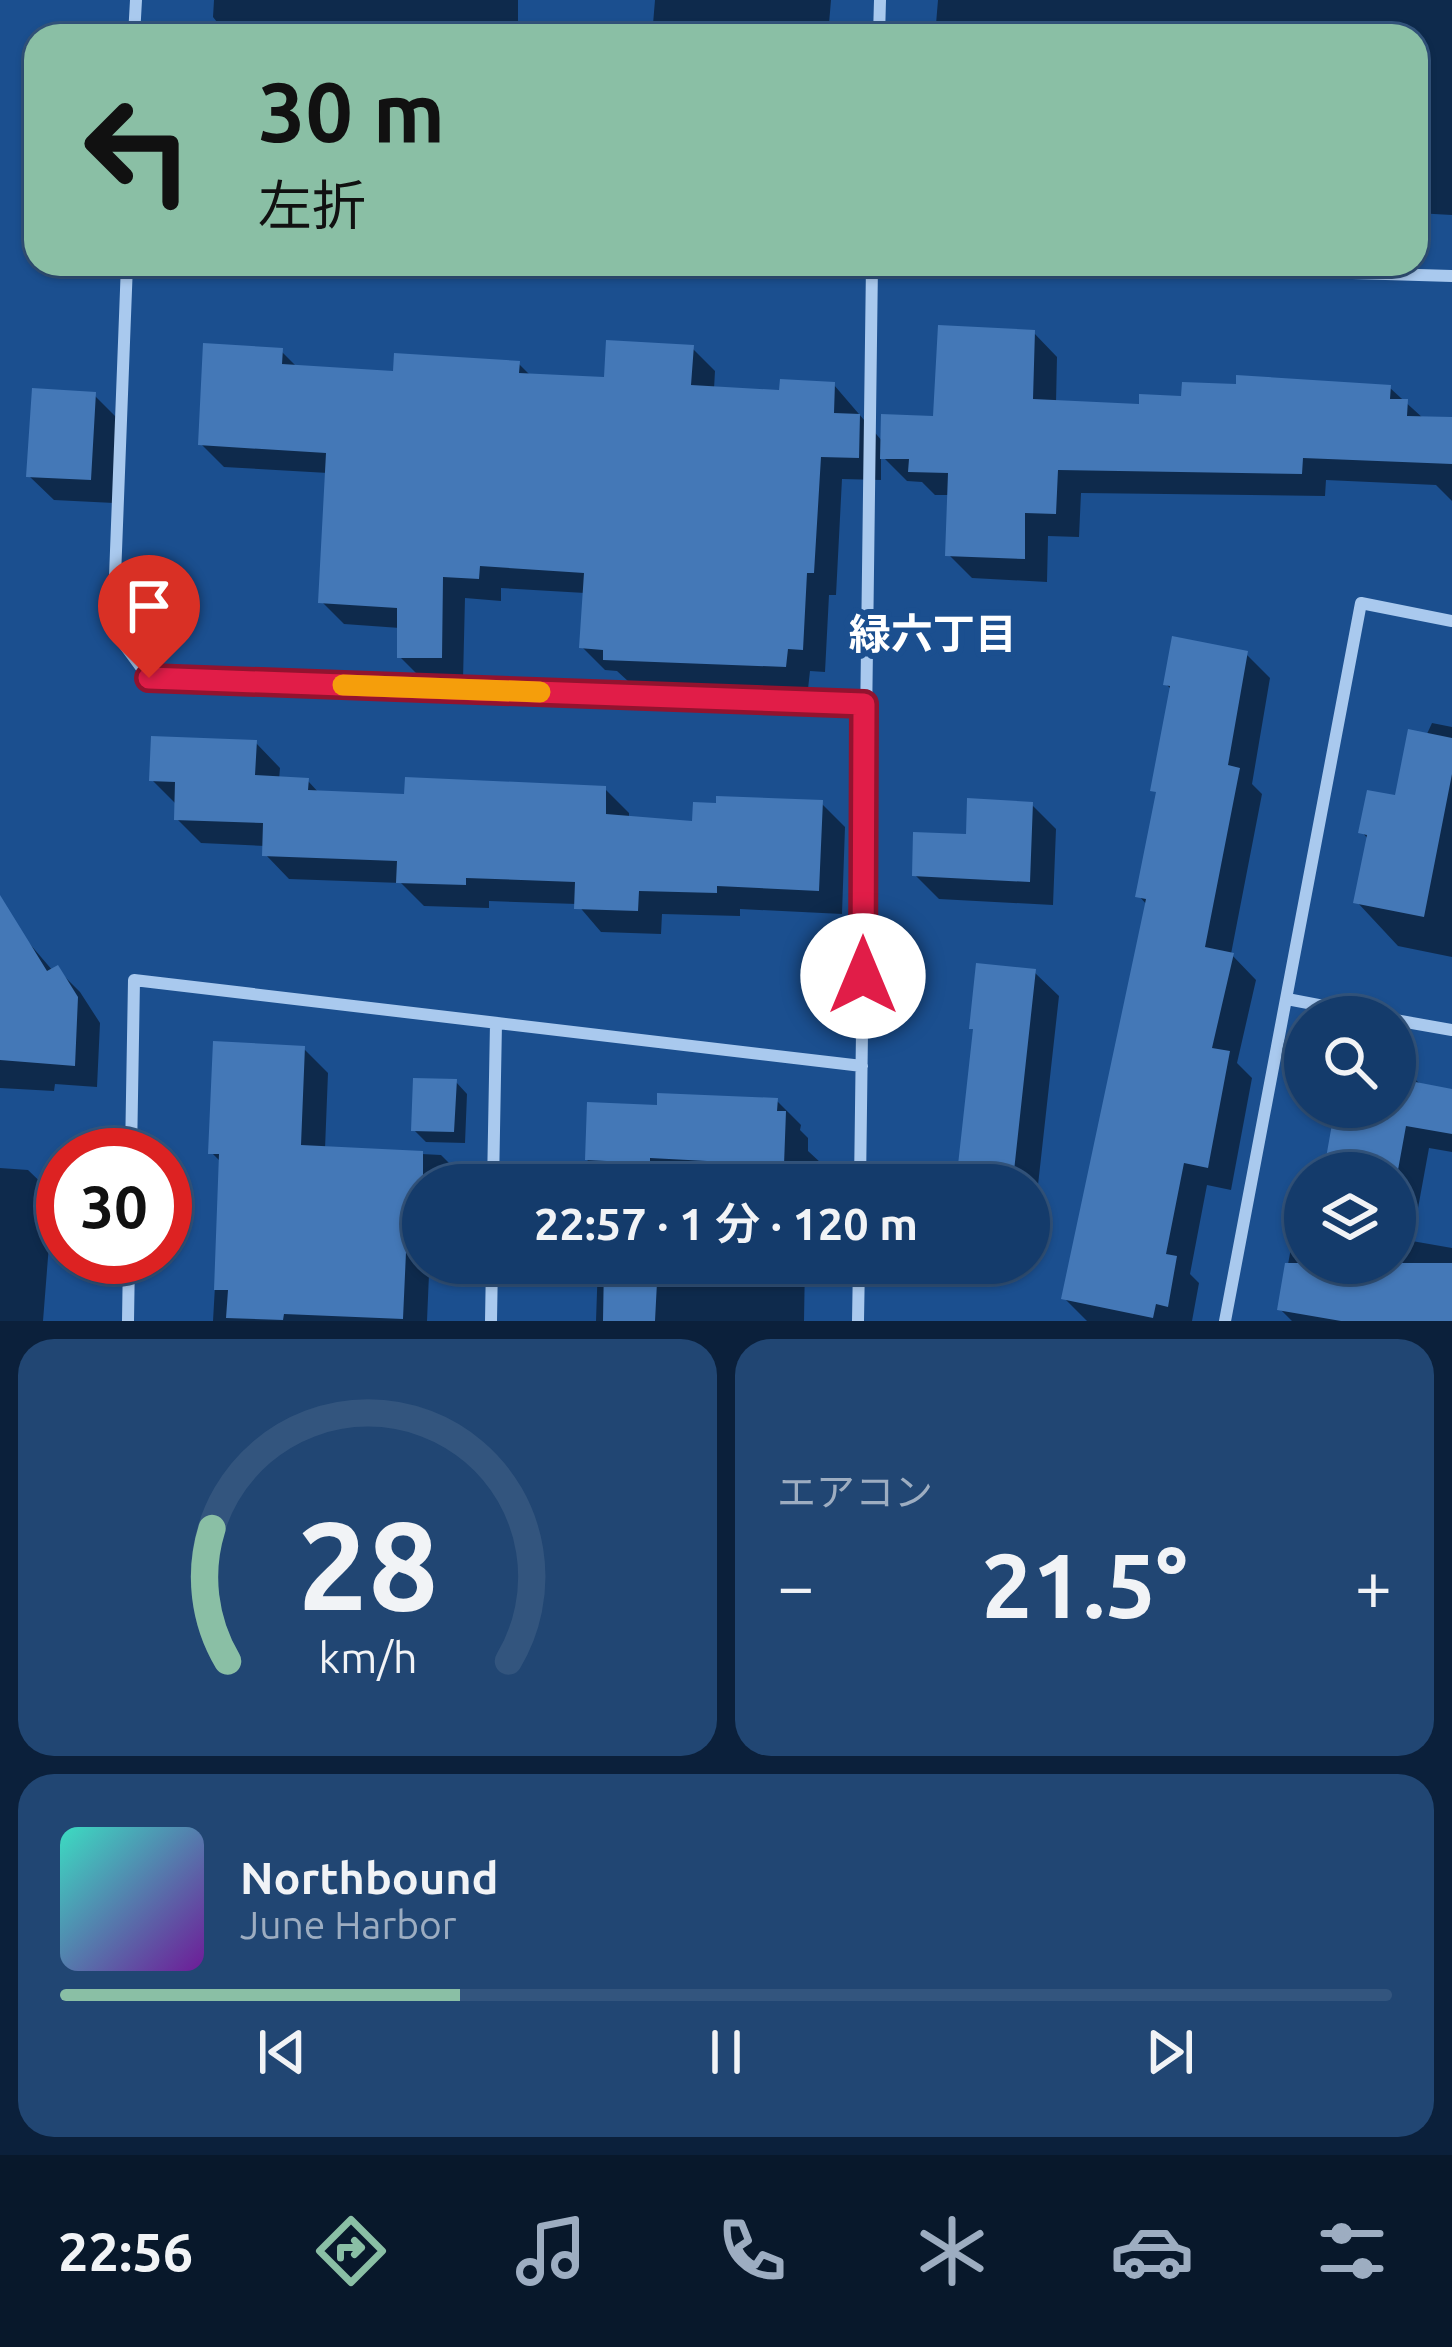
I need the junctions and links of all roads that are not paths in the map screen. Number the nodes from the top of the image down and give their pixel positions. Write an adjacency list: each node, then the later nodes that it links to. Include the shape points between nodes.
1 (127, 276): 6 (street, via 113,629 149,678)
2 (872, 276): 6 (street)
3 (1421, 276): 4 (street)
4 (1452, 277)
5 (1452, 621): 7 (street, via 1361,603)
6 (864, 704): 12 (street)
7 (1288, 996)
8 (1284, 1015): 22 (street)
9 (496, 1023): 12 (street); 13 (street, via 134,980); 14 (street)
10 (1416, 1024): 11 (street)
11 (1452, 1030)
12 (862, 1066): 15 (street)
13 (131, 1128)
14 (493, 1164)
15 (860, 1164)
16 (129, 1284): 19 (street)
17 (491, 1284): 20 (street)
18 (859, 1284): 21 (street)
19 (128, 1321)
20 (490, 1321)
21 (858, 1321)
22 (1225, 1321)

